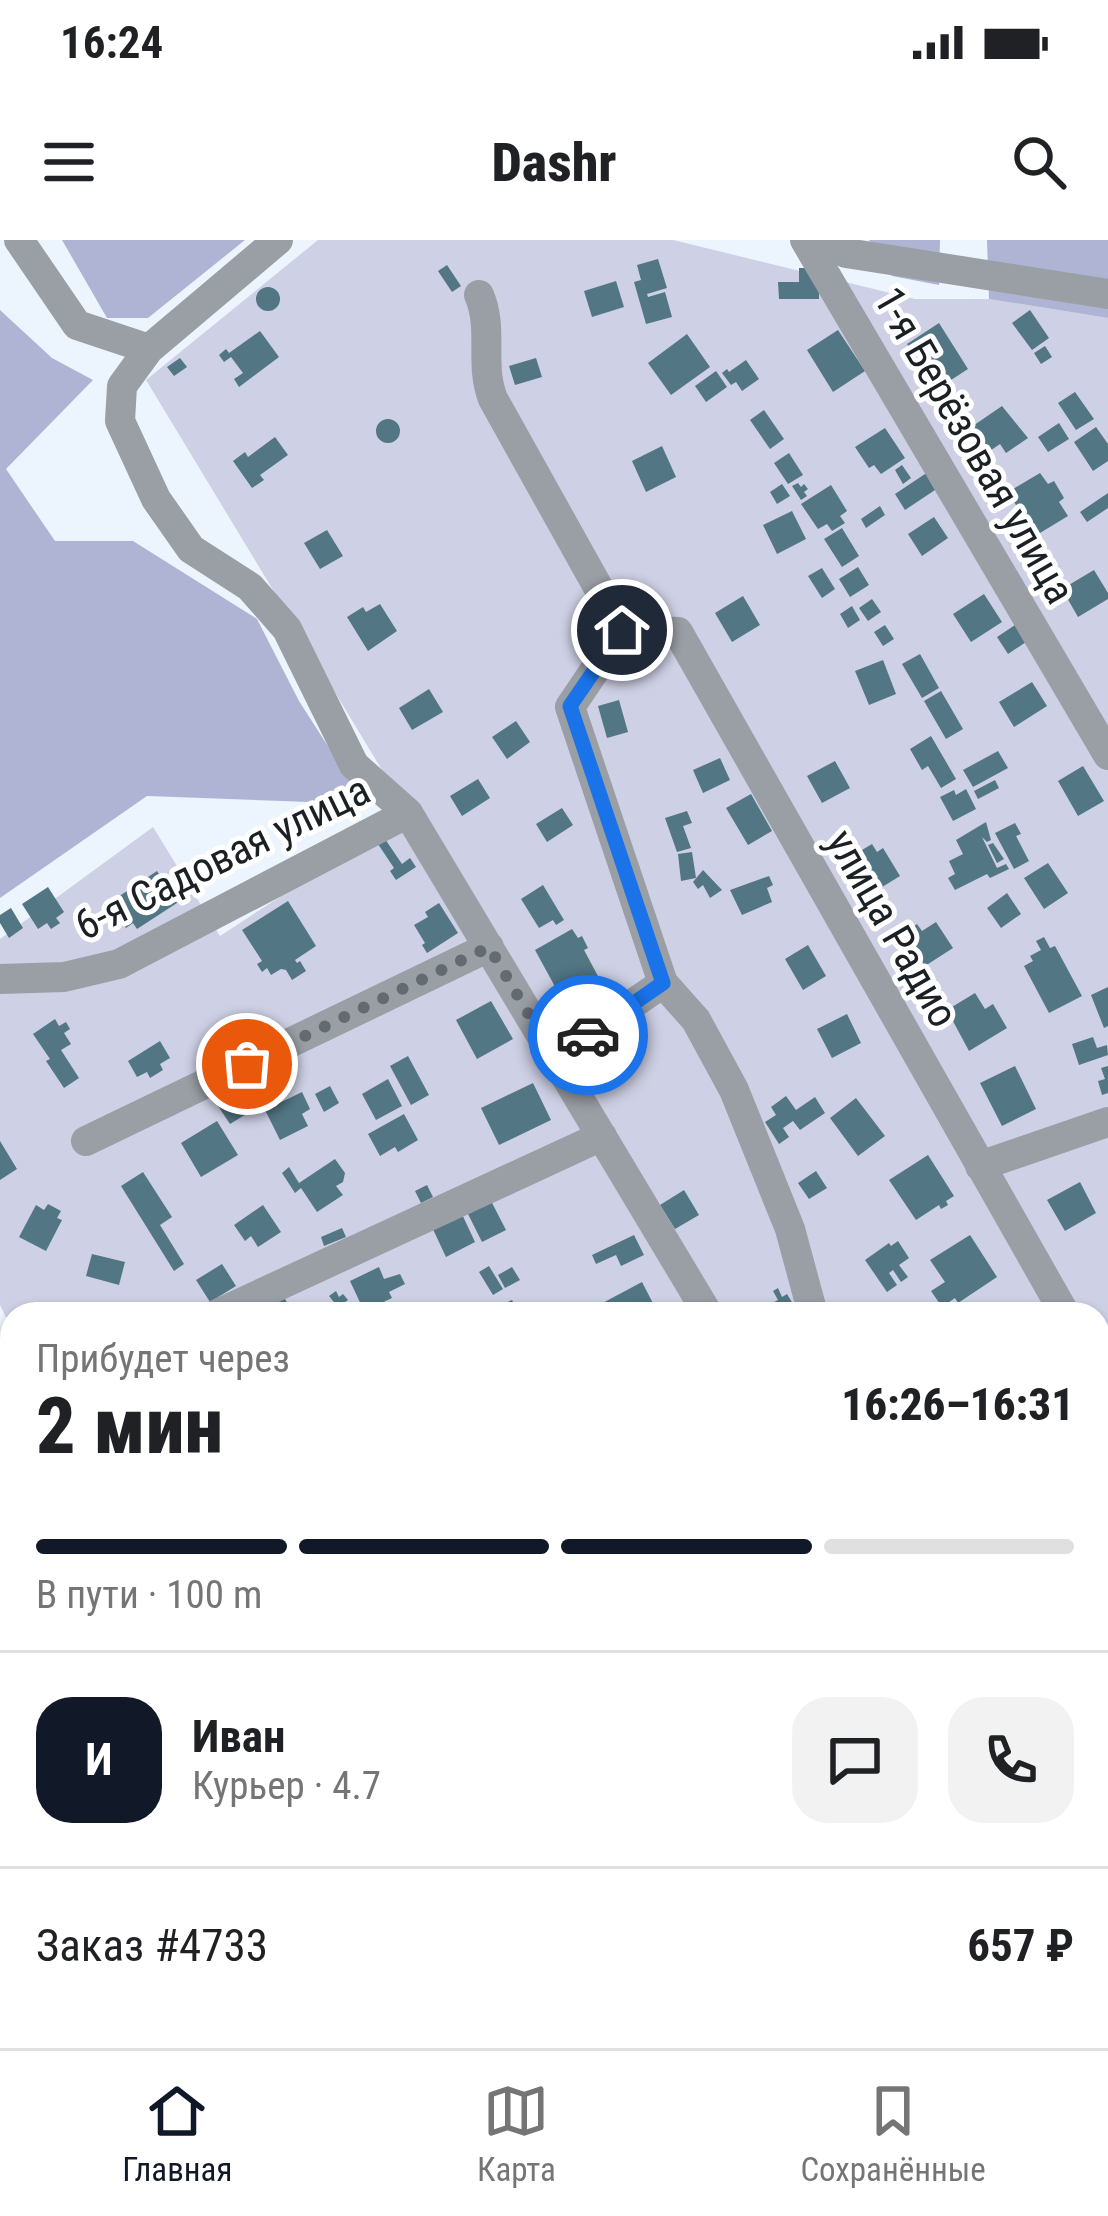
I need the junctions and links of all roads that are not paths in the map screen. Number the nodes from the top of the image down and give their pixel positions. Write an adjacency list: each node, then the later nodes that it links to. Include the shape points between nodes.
1 (278, 240): 7 (street)
2 (805, 240): 9 (street, 1-я Берёзовая улица)
3 (826, 240): 5 (street, via 846,253)
4 (19, 241): 7 (street, via 77,325)
5 (1108, 294)
6 (479, 295): 8 (street, via 493,399)
7 (149, 349): 10 (street, via 122,386 120,421 156,499 191,549 250,587 287,628 354,766)
8 (622, 630): 13 (street, via 570,706); 18 (street, улица Радио, via 678,632)
9 (1108, 755)
10 (408, 813): 11 (street); 12 (street, 6-я Садовая улица, via 118,964 64,977)
11 (489, 947): 14 (street); 17 (street)
12 (0, 979)
13 (663, 983): 14 (street, via 562,1052); 21 (street, via 695,1020 734,1090)
14 (564, 1074): 16 (street)
15 (1108, 1122): 18 (street)
16 (602, 1136): 19 (street); 20 (street)
17 (86, 1141)
18 (980, 1166): 22 (street, улица Радио)
19 (243, 1302)
20 (699, 1302)
21 (810, 1302)
22 (1058, 1302)

